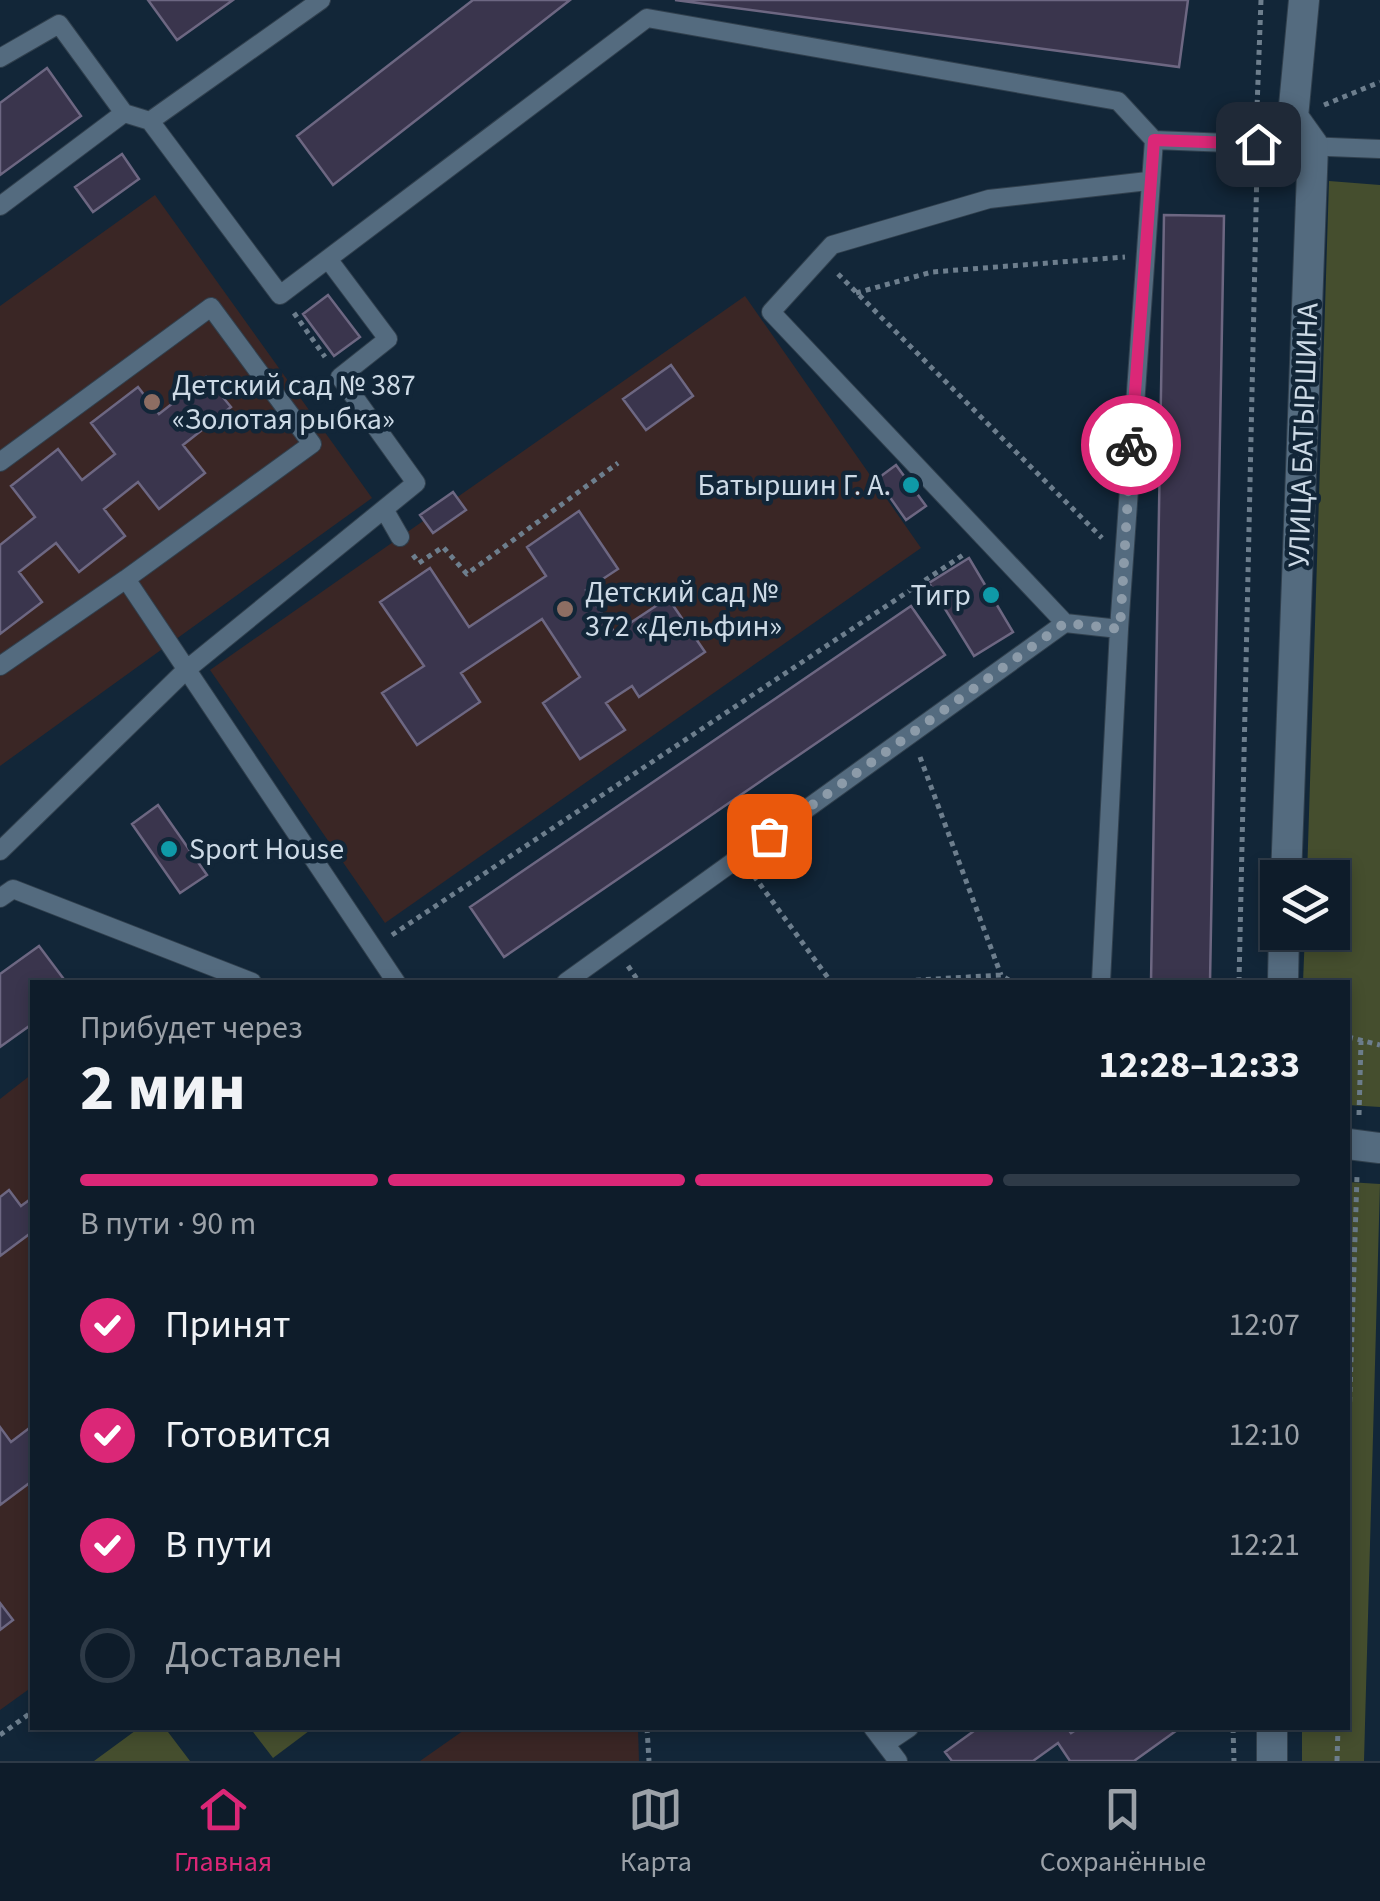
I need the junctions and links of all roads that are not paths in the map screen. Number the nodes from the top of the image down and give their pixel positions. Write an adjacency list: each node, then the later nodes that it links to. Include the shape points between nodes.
1 (322, 0): 5 (lane)
2 (1304, 0): 7 (street, УЛИЦА БАТЫРШИНА, via 1293,117)
3 (0, 58): 4 (lane, via 60,24)
4 (124, 112): 5 (lane); 10 (lane)
5 (150, 121): 11 (lane, via 280,295)
6 (1154, 140): 7 (lane); 9 (lane); 11 (lane, via 1118,101 647,18)
7 (1313, 145): 8 (lane); 21 (street, УЛИЦА БАТЫРШИНА)
8 (1380, 149)
9 (1148, 181): 16 (lane, via 989,199 832,246 771,312); 17 (lane)
10 (0, 206)
11 (328, 259): 13 (lane, via 388,339 340,377 416,482)
12 (0, 462): 15 (lane, via 211,307 312,444)
13 (384, 510): 14 (lane); 19 (lane)
14 (400, 537)
15 (126, 579): 18 (lane); 19 (lane)
16 (1065, 623): 17 (lane); 26 (lane)
17 (1120, 629): 27 (lane)
18 (0, 666)
19 (186, 670): 20 (lane); 25 (lane)
20 (0, 851)
21 (1287, 860)
22 (4, 888): 24 (lane)
23 (1284, 950): 28 (street)
24 (247, 980)
25 (395, 980)
26 (569, 980)
27 (1101, 980)
28 (1283, 980)
29 (874, 1730): 32 (lane)
30 (906, 1730): 32 (lane)
31 (1272, 1730): 34 (street)
32 (885, 1744): 33 (lane)
33 (898, 1761)
34 (1272, 1761)

